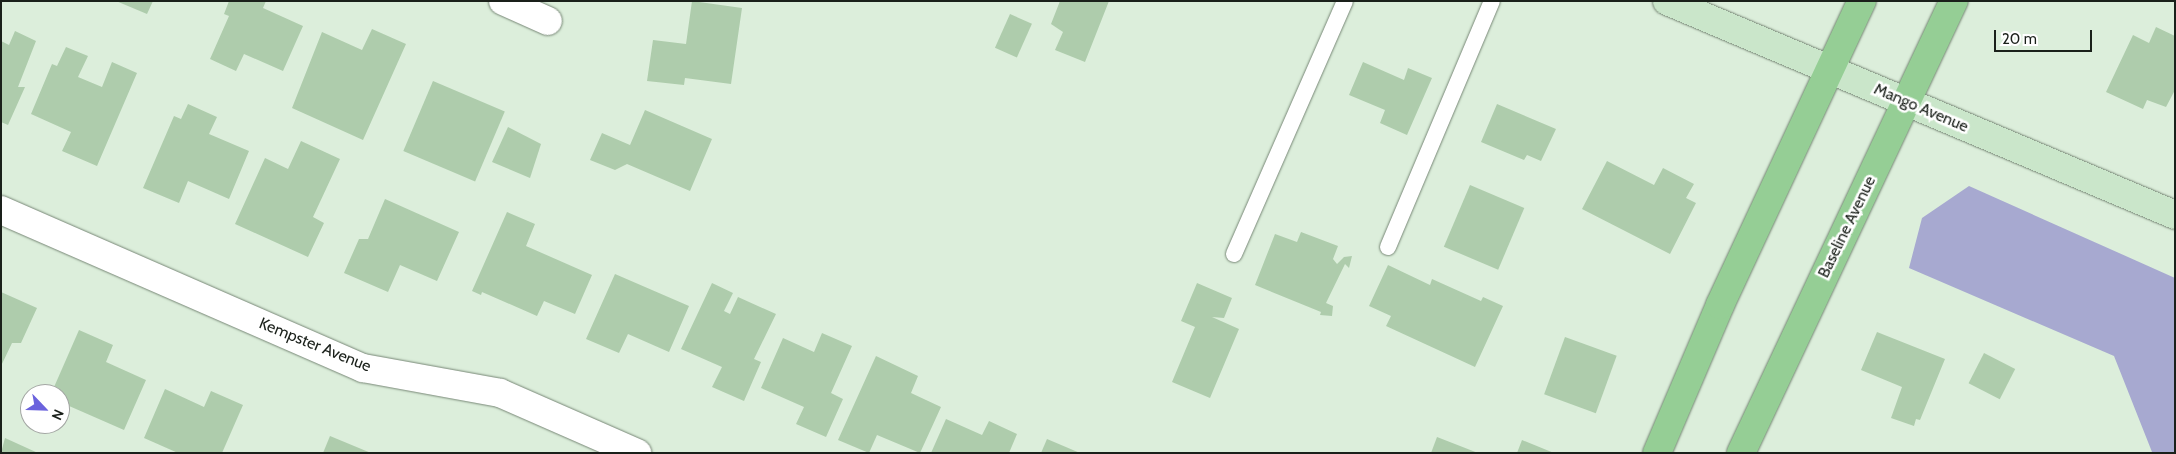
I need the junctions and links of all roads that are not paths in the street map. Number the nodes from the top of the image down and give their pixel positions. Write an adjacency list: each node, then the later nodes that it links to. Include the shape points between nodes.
1 (503, 1): 7 (street)
2 (1345, 1): 13 (lane)
3 (1492, 1): 12 (lane)
4 (1667, 1): 8 (street, Mango Avenue)
5 (1862, 1): 8 (main road)
6 (1954, 1): 9 (main road, Baseline Avenue)
7 (548, 21)
8 (1832, 71): 9 (street, Mango Avenue); 15 (main road, via 1720,305)
9 (1908, 103): 11 (street, Mango Avenue); 16 (main road, Baseline Avenue)
10 (1, 210): 14 (street, Kempster Avenue, via 363,368 500,393)
11 (2175, 215)
12 (1388, 247)
13 (1234, 254)
14 (637, 453)
15 (1657, 453)
16 (1741, 453)

